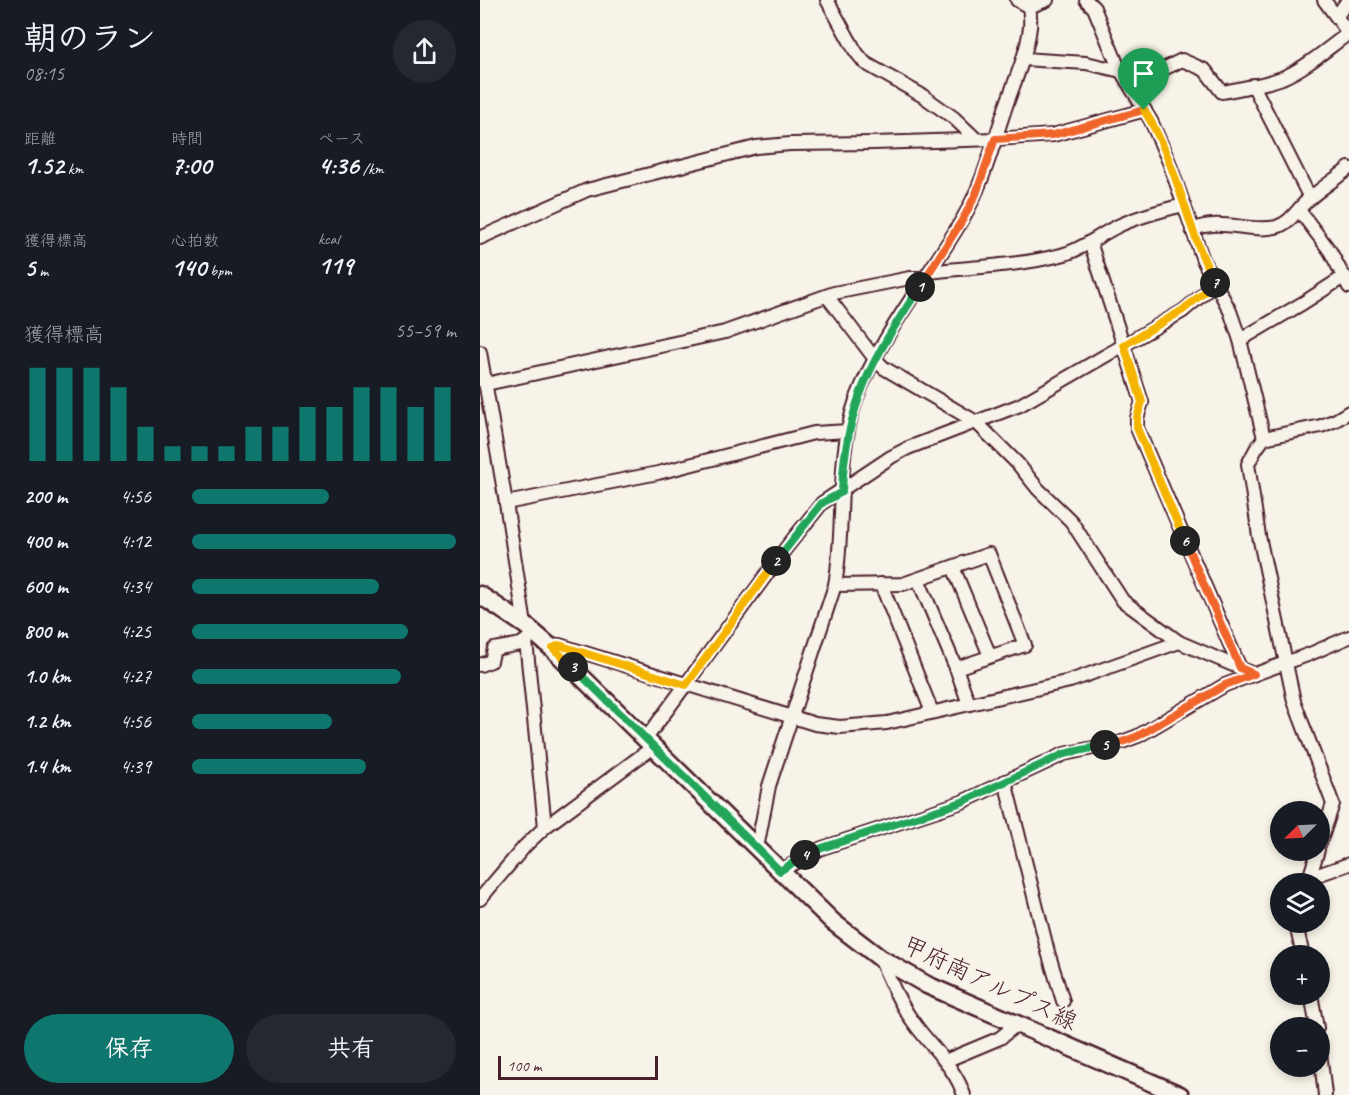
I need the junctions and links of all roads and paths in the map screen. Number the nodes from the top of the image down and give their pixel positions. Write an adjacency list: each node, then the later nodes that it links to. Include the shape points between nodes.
1 (827, 0): 15 (street, via 865,63 923,96)
2 (1017, 0): 7 (street)
3 (1047, 0): 7 (street)
4 (1086, 0): 11 (street, via 1094,8)
5 (1324, 0): 8 (street)
6 (1348, 0): 8 (street)
7 (1029, 4): 10 (street, via 1030,26)
8 (1337, 16): 9 (street)
9 (1349, 34): 12 (street, via 1284,77)
10 (1023, 59): 11 (street, via 1086,63); 16 (street)
11 (1120, 71): 13 (street)
12 (1254, 86): 13 (street, via 1222,92 1205,70 1182,60); 18 (street)
13 (1132, 89): 14 (street)
14 (1144, 110): 16 (street, via 1053,135); 19 (street, via 1152,121)
15 (976, 139): 16 (street); 22 (street, via 756,147 587,190)
16 (995, 139): 24 (street, via 976,194)
17 (1349, 168): 18 (street)
18 (1310, 198): 20 (street)
19 (1184, 205): 21 (street); 23 (street, via 1148,214)
20 (1299, 210): 21 (street, via 1275,227 1216,224); 25 (street)
21 (1192, 230): 26 (street)
22 (480, 238)
23 (1090, 242): 24 (street, via 1061,255); 29 (street)
24 (927, 275): 27 (street); 31 (street)
25 (1347, 282): 28 (street)
26 (1215, 284): 28 (street); 29 (street, via 1183,310)
27 (827, 296): 31 (street); 32 (street, via 725,332)
28 (1240, 340): 36 (street)
29 (1124, 345): 34 (street, via 1020,405); 52 (street, via 1142,402 1137,428)
30 (480, 352): 32 (street)
31 (875, 359): 34 (street, via 895,376); 35 (street, via 856,401)
32 (483, 382): 38 (street)
33 (1349, 412): 36 (street, via 1321,426)
34 (976, 422): 37 (street, via 908,448); 46 (street, via 1071,521 1123,601)
35 (848, 431): 37 (street); 38 (street, via 814,433 648,475)
36 (1264, 438): 49 (street, via 1248,464)
37 (842, 492): 42 (street); 54 (street, via 822,503)
38 (506, 503): 44 (street)
39 (953, 567): 40 (street); 48 (street); 48 (street, via 989,555 993,564 1025,645)
40 (918, 579): 41 (street, via 903,584); 51 (street)
41 (880, 584): 42 (street); 56 (street)
42 (835, 585): 57 (street)
43 (480, 595): 44 (main road, 甲府南アルプス線)
44 (528, 633): 47 (main road, 甲府南アルプス線); 50 (street, via 520,645 494,649 491,661); 61 (street)
45 (1349, 637): 49 (street)
46 (1179, 642): 52 (street); 55 (street, via 1070,681)
47 (553, 648): 54 (street, via 559,645); 58 (main road, 甲府南アルプス線)
48 (990, 656): 51 (street)
49 (1286, 663): 53 (street); 60 (street, via 1294,701 1333,804)
50 (480, 665)
51 (956, 668): 55 (street)
52 (1240, 668): 53 (street)
53 (1254, 674): 59 (street, via 1225,685 1138,736 1064,754)
54 (686, 685): 57 (street); 58 (street)
55 (969, 704): 56 (street)
56 (932, 712): 57 (street, via 887,723 840,726)
57 (791, 717): 62 (street, via 769,786)
58 (649, 744): 61 (street); 62 (main road, 甲府南アルプス線)
59 (1005, 781): 64 (street, via 962,802 822,848); 68 (street)
60 (1330, 813)
61 (545, 827): 66 (street)
62 (757, 848): 64 (main road, 甲府南アルプス線)
63 (1349, 864): 65 (street)
64 (780, 871): 67 (main road, 甲府南アルプス線, via 833,922)
65 (1327, 873)
66 (480, 899)
67 (880, 958): 69 (main road, 甲府南アルプス線, via 927,985); 70 (street, via 914,1023)
68 (1063, 1001)
69 (1017, 1024): 70 (street, via 1000,1038); 73 (main road, 甲府南アルプス線)
70 (945, 1061): 72 (street)
71 (1323, 1077): 74 (street)
72 (964, 1095)
73 (1179, 1095)
74 (1325, 1095)

